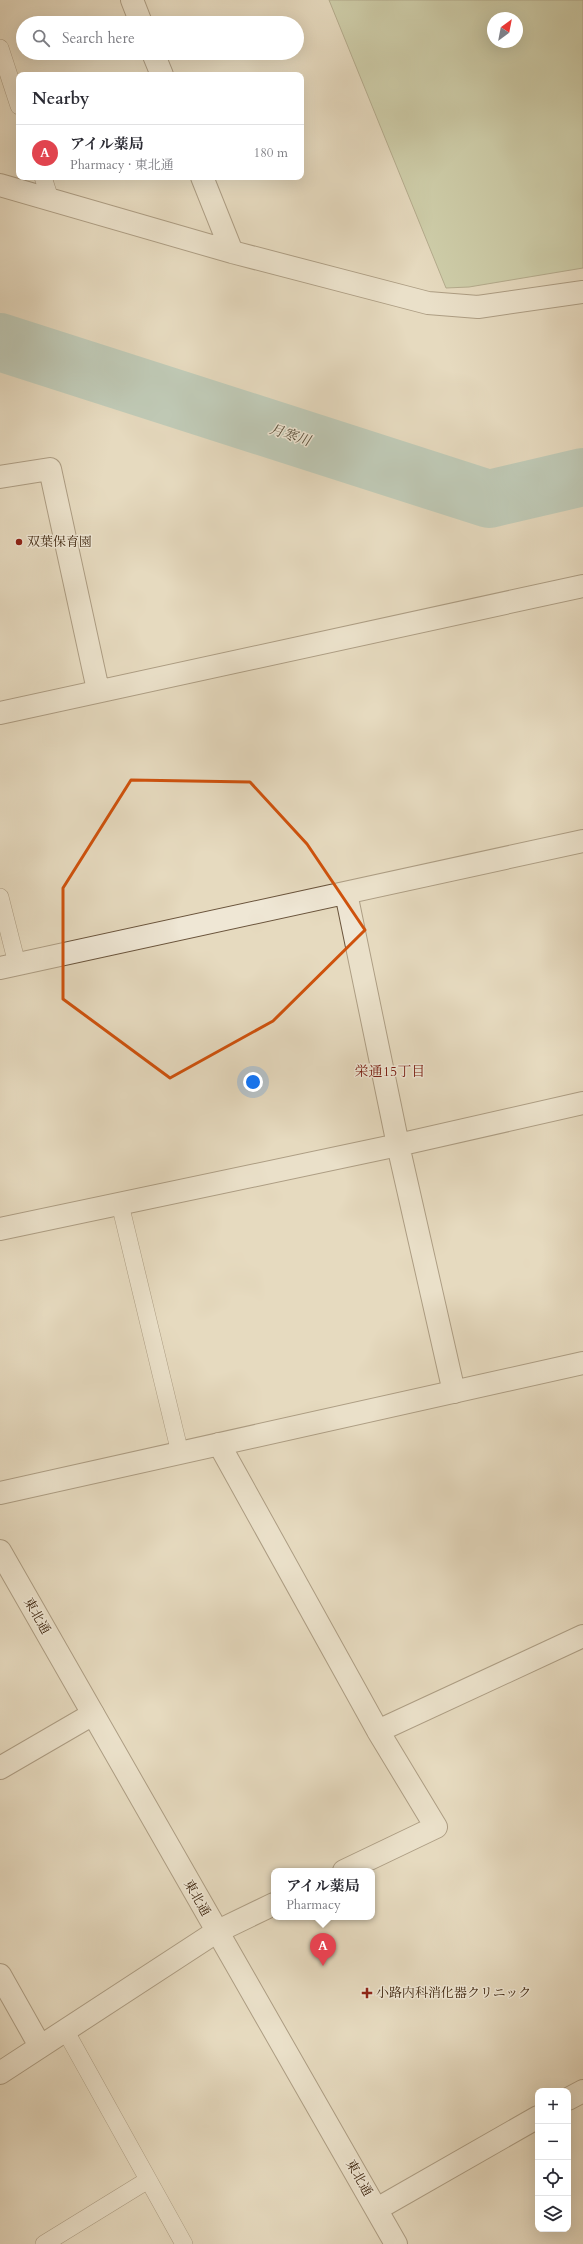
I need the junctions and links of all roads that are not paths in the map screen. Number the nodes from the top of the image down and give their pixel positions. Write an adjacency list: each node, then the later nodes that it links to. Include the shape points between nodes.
1 (132, 0): 2 (street)
2 (138, 16)
3 (0, 48): 6 (lane)
4 (156, 60): 5 (street)
5 (161, 72)
6 (16, 97)
7 (43, 180): 10 (lane)
8 (203, 180): 11 (street)
9 (0, 185): 10 (street)
10 (50, 199): 11 (street)
11 (232, 252): 12 (street, via 428,303 478,307)
12 (583, 292)
13 (0, 477): 15 (street, via 50,469)
14 (583, 586): 15 (street)
15 (98, 690): 16 (street)
16 (0, 713)
17 (583, 841): 18 (street)
18 (346, 893): 20 (street); 22 (street)
19 (0, 897): 20 (lane)
20 (9, 966)
21 (583, 1103): 22 (street)
22 (398, 1145): 23 (street); 26 (street)
23 (120, 1204): 24 (street); 28 (lane)
24 (0, 1229)
25 (583, 1364): 26 (street)
26 (454, 1392): 27 (street)
27 (219, 1444): 28 (street); 33 (street)
28 (180, 1453): 29 (street)
29 (0, 1493)
30 (0, 1551): 32 (street, 東北通)
31 (583, 1636): 33 (street)
32 (93, 1714): 34 (street); 37 (street, 東北通)
33 (378, 1731): 35 (street, via 436,1827)
34 (0, 1768)
35 (350, 1868)
36 (271, 1905): 37 (street)
37 (216, 1932): 39 (street); 46 (street, 東北通)
38 (0, 1975): 40 (street)
39 (65, 2030): 40 (street); 45 (lane)
40 (40, 2046): 41 (street)
41 (0, 2073)
42 (583, 2091): 43 (street)
43 (571, 2097)
44 (535, 2118): 46 (street)
45 (148, 2180): 48 (lane); 49 (lane)
46 (377, 2209): 47 (street, 東北通)
47 (390, 2241)
48 (44, 2244)
49 (184, 2244)

